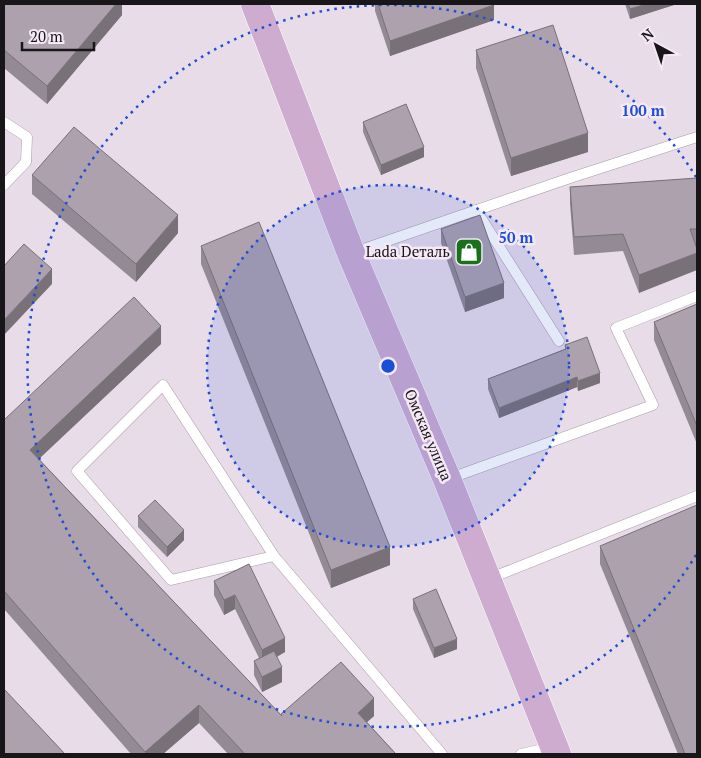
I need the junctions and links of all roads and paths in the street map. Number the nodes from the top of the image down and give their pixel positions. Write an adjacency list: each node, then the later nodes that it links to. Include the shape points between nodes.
1 (255, 4): 6 (main road, Омская улица)
2 (4, 122): 4 (lane, via 27,137 26,162)
3 (697, 137): 5 (lane)
4 (4, 185)
5 (476, 210): 6 (lane); 8 (lane)
6 (351, 253): 9 (main road, Омская улица)
7 (697, 296): 9 (lane, via 616,328 653,406)
8 (560, 341)
9 (447, 479): 12 (main road, Омская улица)
10 (697, 496): 12 (lane)
11 (274, 556): 11 (lane, via 171,580 77,472 163,385); 14 (lane)
12 (487, 579): 13 (main road, Омская улица)
13 (556, 751): 15 (lane)
14 (442, 754)
15 (520, 754)

